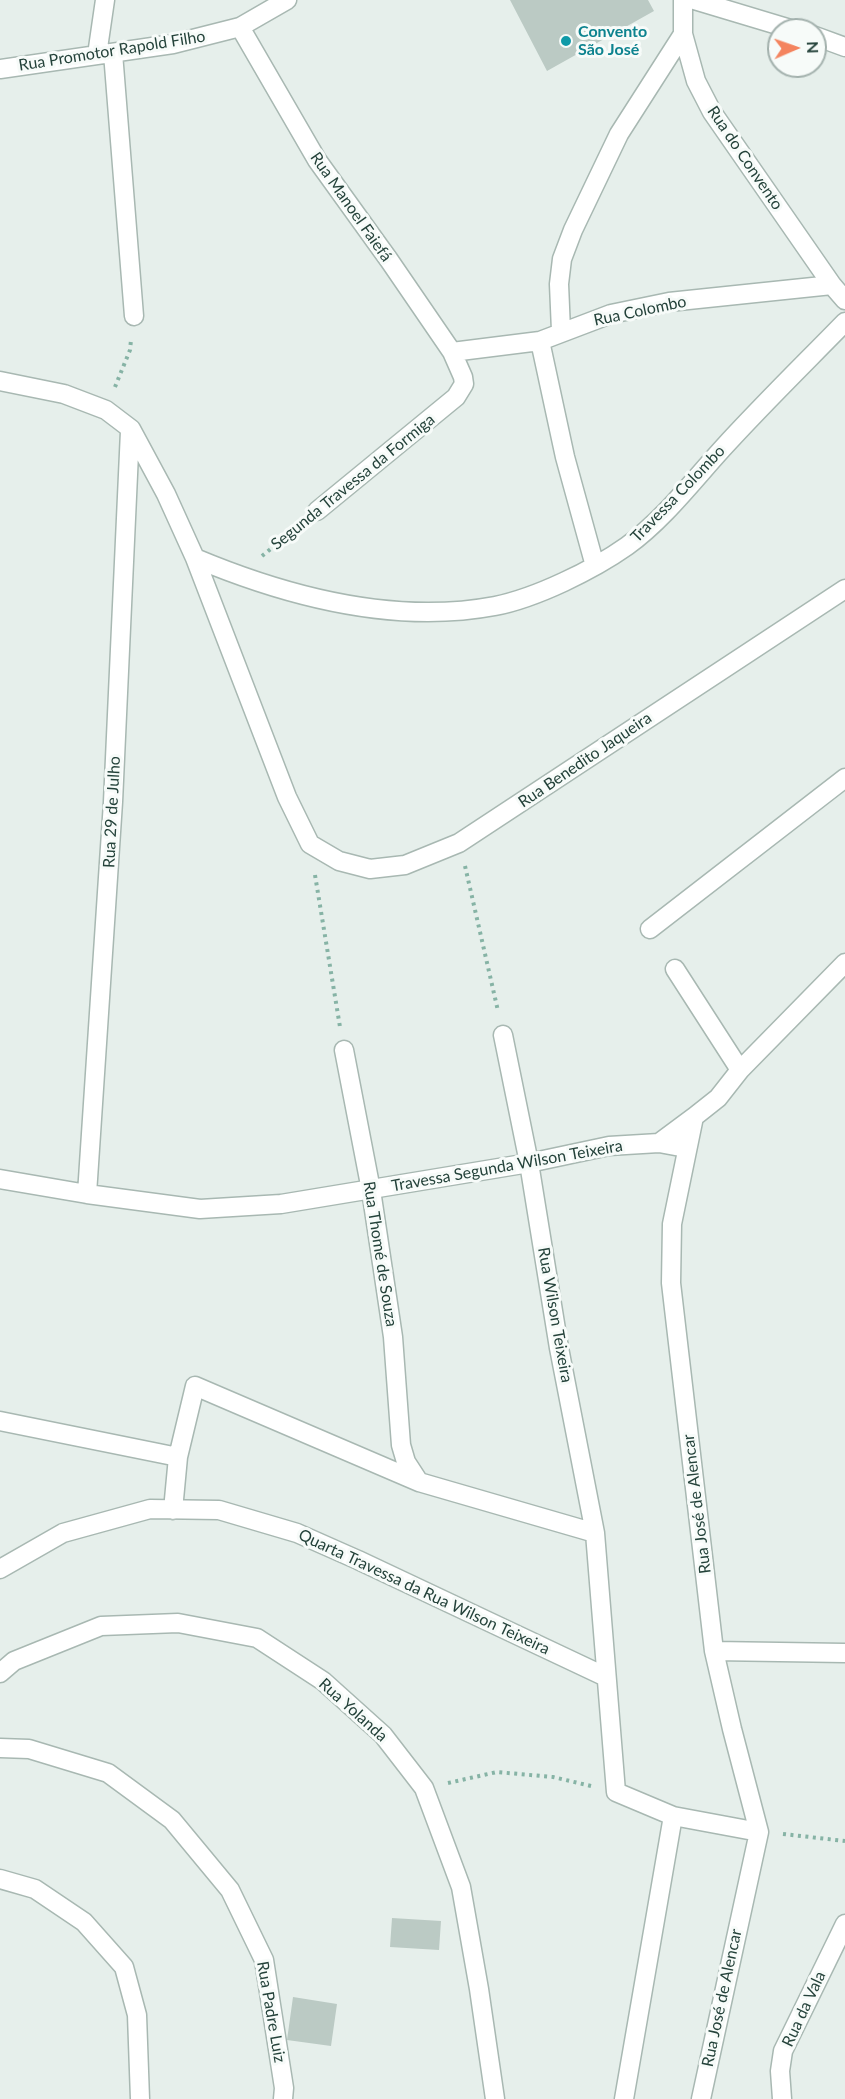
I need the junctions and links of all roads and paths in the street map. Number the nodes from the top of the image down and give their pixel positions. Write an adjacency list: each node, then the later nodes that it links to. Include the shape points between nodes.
1 (105, 0): 10 (street)
2 (287, 0): 6 (street, Rua Promotor Rapold Filho)
3 (683, 0): 7 (street, Rua do Convento)
4 (694, 0): 5 (street)
5 (767, 22)
6 (240, 27): 10 (street, Rua Promotor Rapold Filho, via 173,44); 18 (street, Rua Manoel Faiefá, via 316,160)
7 (682, 34): 12 (street, Rua do Convento, via 696,81 712,112); 16 (street, via 619,134 562,259)
8 (827, 40): 9 (street)
9 (845, 47)
10 (105, 54): 11 (street, Rua Promotor Rapold Filho); 14 (street, via 115,75)
11 (0, 69)
12 (832, 285): 13 (street, Rua do Convento); 16 (street, Rua Colombo, via 669,302 611,314)
13 (845, 300)
14 (134, 316): 21 (path, via 130,350)
15 (845, 322): 25 (street, Travessa Colombo, via 659,518 628,546)
16 (561, 331): 17 (street, Rua Colombo)
17 (540, 341): 18 (street, Rua Colombo); 25 (street, via 565,457)
18 (452, 352): 20 (street, Rua Manoel Faiefá)
19 (0, 381): 21 (street, via 64,394)
20 (464, 384): 23 (street, Segunda Travessa da Formiga, via 456,397)
21 (106, 410): 22 (street)
22 (130, 429): 24 (street); 43 (street, Rua 29 de Julho, via 113,802)
23 (317, 511): 26 (path, Segunda Travessa da Formiga)
24 (195, 558): 26 (street, Travessa Colombo); 30 (street, via 287,797)
25 (595, 566): 26 (street, Travessa Colombo, via 546,590 496,606 436,612 352,607)
26 (238, 576)
27 (845, 589): 29 (street, Rua Benedito Jaqueira)
28 (845, 778): 31 (street)
29 (459, 843): 30 (street, Rua Benedito Jaqueira, via 405,865 370,869 339,861); 34 (path)
30 (310, 844): 35 (path)
31 (650, 929)
32 (845, 963): 36 (street)
33 (675, 969): 36 (street)
34 (503, 1035): 40 (street, Rua Wilson Teixeira)
35 (344, 1050): 42 (street, Rua Thomé de Souza)
36 (740, 1070): 37 (street, via 718,1098)
37 (694, 1117): 38 (street); 39 (street, Rua José de Alencar)
38 (659, 1143): 39 (street, Travessa Segunda Wilson Teixeira); 40 (street, Travessa Segunda Wilson Teixeira, via 609,1146)
39 (686, 1148): 50 (street, Rua José de Alencar, via 672,1224 671,1283)
40 (529, 1162): 42 (street, Travessa Segunda Wilson Teixeira); 48 (street, Rua Wilson Teixeira, via 559,1348)
41 (0, 1179): 43 (street, Travessa Segunda Wilson Teixeira)
42 (371, 1190): 43 (street, Travessa Segunda Wilson Teixeira, via 281,1204 200,1209); 46 (street, Rua Thomé de Souza, via 393,1337 401,1445)
43 (87, 1194)
44 (0, 1421): 45 (street)
45 (178, 1457): 46 (street, via 195,1386); 47 (street)
46 (419, 1482): 48 (street)
47 (174, 1510): 49 (street, Quarta Travessa da Rua Wilson Teixeira, via 150,1509 63,1533); 53 (street, Quarta Travessa da Rua Wilson Teixeira, via 219,1510 297,1533)
48 (595, 1533): 53 (street, Rua Wilson Teixeira)
49 (0, 1569)
50 (714, 1651): 51 (street); 58 (street, Rua José de Alencar)
51 (845, 1653)
52 (0, 1673): 55 (street, Rua Yolanda, via 14,1661 101,1626 178,1623 257,1638 323,1681 383,1735)
53 (606, 1677): 56 (street, Rua Wilson Teixeira)
54 (0, 1748): 63 (street, Rua Padre Luiz, via 29,1749 108,1773 172,1820 230,1890 264,1960)
55 (424, 1788): 56 (path, via 497,1772 553,1777); 64 (street, Rua Yolanda, via 461,1887)
56 (616, 1792): 57 (street)
57 (673, 1816): 58 (street); 65 (street)
58 (759, 1832): 59 (path); 66 (street, Rua José de Alencar)
59 (845, 1841)
60 (0, 1879): 62 (street, via 35,1889 84,1922 124,1967 137,2015)
61 (845, 1924): 67 (street, Rua da Vala, via 783,2051)
62 (140, 2099)
63 (283, 2099)
64 (495, 2099)
65 (624, 2099)
66 (701, 2099)
67 (782, 2099)

